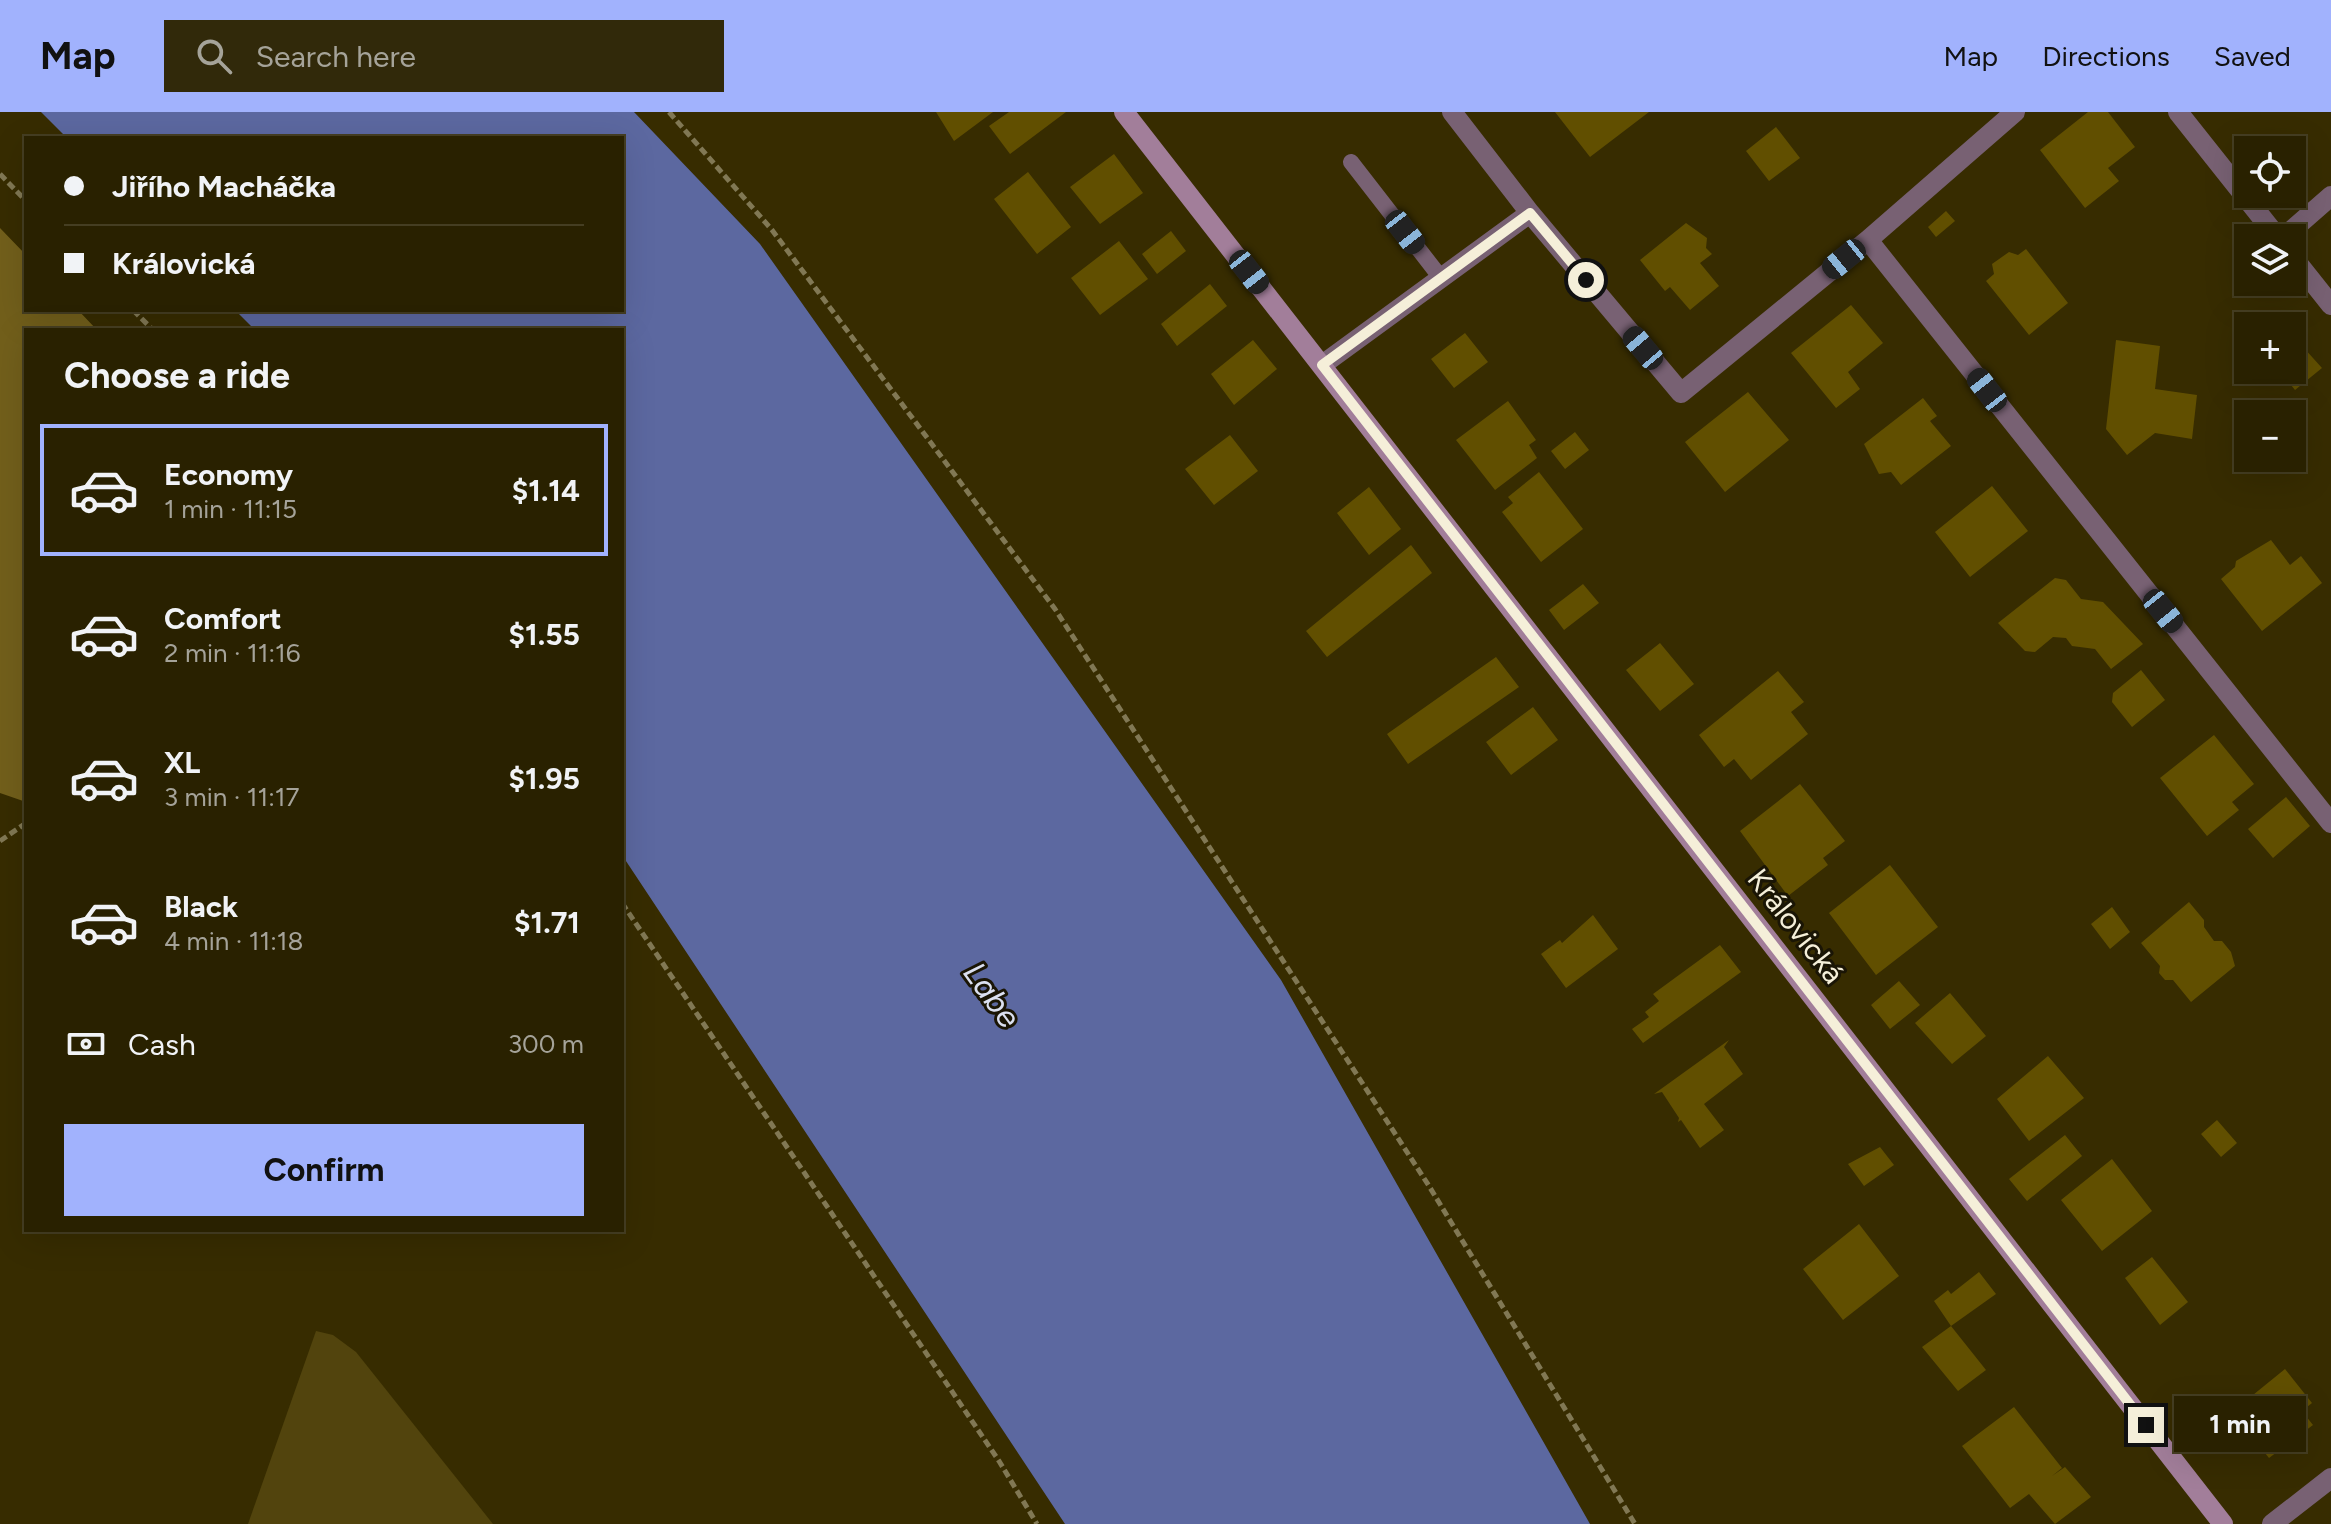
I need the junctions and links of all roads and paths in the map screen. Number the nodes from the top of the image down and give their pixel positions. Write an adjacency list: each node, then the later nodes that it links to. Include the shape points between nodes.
1 (669, 112): 26 (path, via 772,230 1055,609 1429,1186)
2 (1124, 112): 19 (main road, Královická)
3 (1452, 112): 10 (street)
4 (2015, 112): 13 (street)
5 (2178, 112): 11 (street)
6 (1351, 162): 15 (lane)
7 (0, 174): 9 (path)
8 (2331, 196): 12 (street)
9 (24, 199)
10 (1530, 213): 13 (street, via 1681,393); 15 (street)
11 (2269, 224)
12 (2297, 224)
13 (1868, 240): 20 (street)
14 (2306, 274): 16 (street)
15 (1441, 278): 19 (street)
16 (2331, 305)
17 (135, 312): 18 (path)
18 (151, 328)
19 (1322, 365): 27 (main road, Královická)
20 (2331, 823)
21 (24, 824): 22 (path)
22 (0, 841)
23 (624, 906): 25 (path)
24 (2331, 1478): 28 (street)
25 (1037, 1524)
26 (1635, 1524)
27 (2223, 1524)
28 (2272, 1524)

